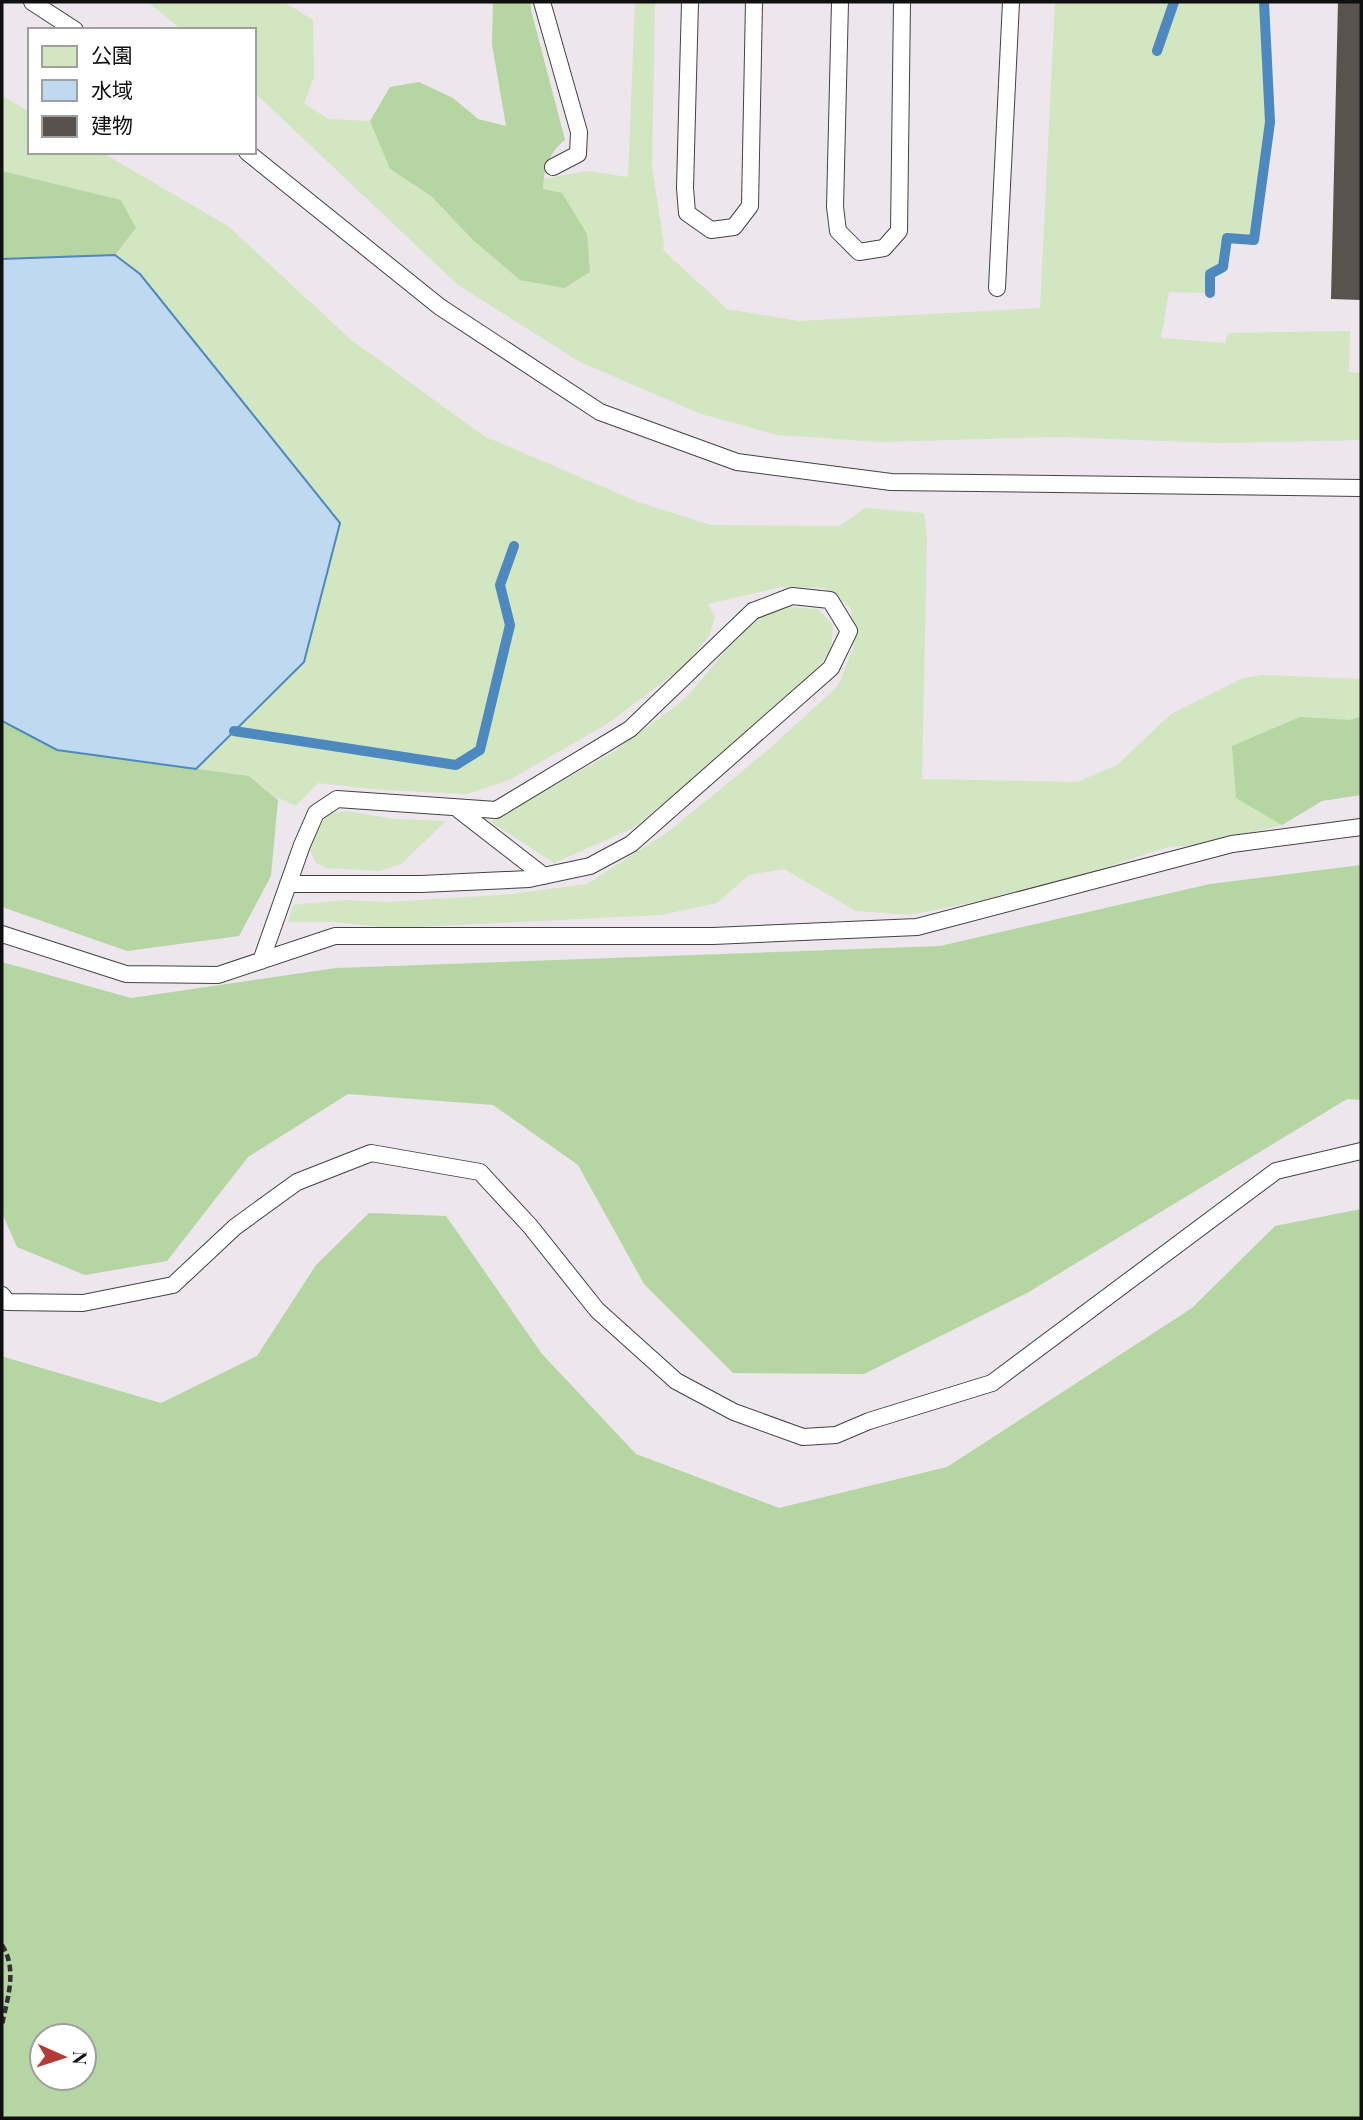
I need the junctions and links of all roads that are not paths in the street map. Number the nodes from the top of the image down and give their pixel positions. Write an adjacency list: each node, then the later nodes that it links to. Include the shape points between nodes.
1 (32, 2): 8 (lane)
2 (542, 2): 10 (lane, via 579,132 578,154)
3 (690, 2): 4 (lane, via 687,213 711,230 734,227 750,206)
4 (754, 2)
5 (840, 2): 6 (lane, via 835,206 838,231 859,252 884,248 900,231)
6 (902, 2)
7 (1011, 2): 11 (lane)
8 (72, 28)
9 (249, 154): 12 (lane, via 440,307 600,412 737,462 891,482)
10 (553, 167)
11 (997, 288)
12 (1361, 488)
13 (455, 807): 15 (lane); 15 (lane, via 496,810 630,729 753,611 792,596 830,600 849,631 831,668 631,844 590,866); 16 (lane, via 337,799 316,813)
14 (1361, 827): 18 (lane, via 1232,844 917,927 713,936 335,936)
15 (544, 876): 16 (lane, via 421,884)
16 (288, 884): 18 (lane)
17 (2, 934): 18 (lane, via 126,974 218,975)
18 (261, 961)
19 (1361, 1152): 20 (lane, via 1276,1171 992,1383 836,1435 803,1437 734,1412 676,1381 597,1310 480,1172 371,1153 297,1182 235,1227 173,1285 83,1303 7,1302)
20 (2, 1295)

